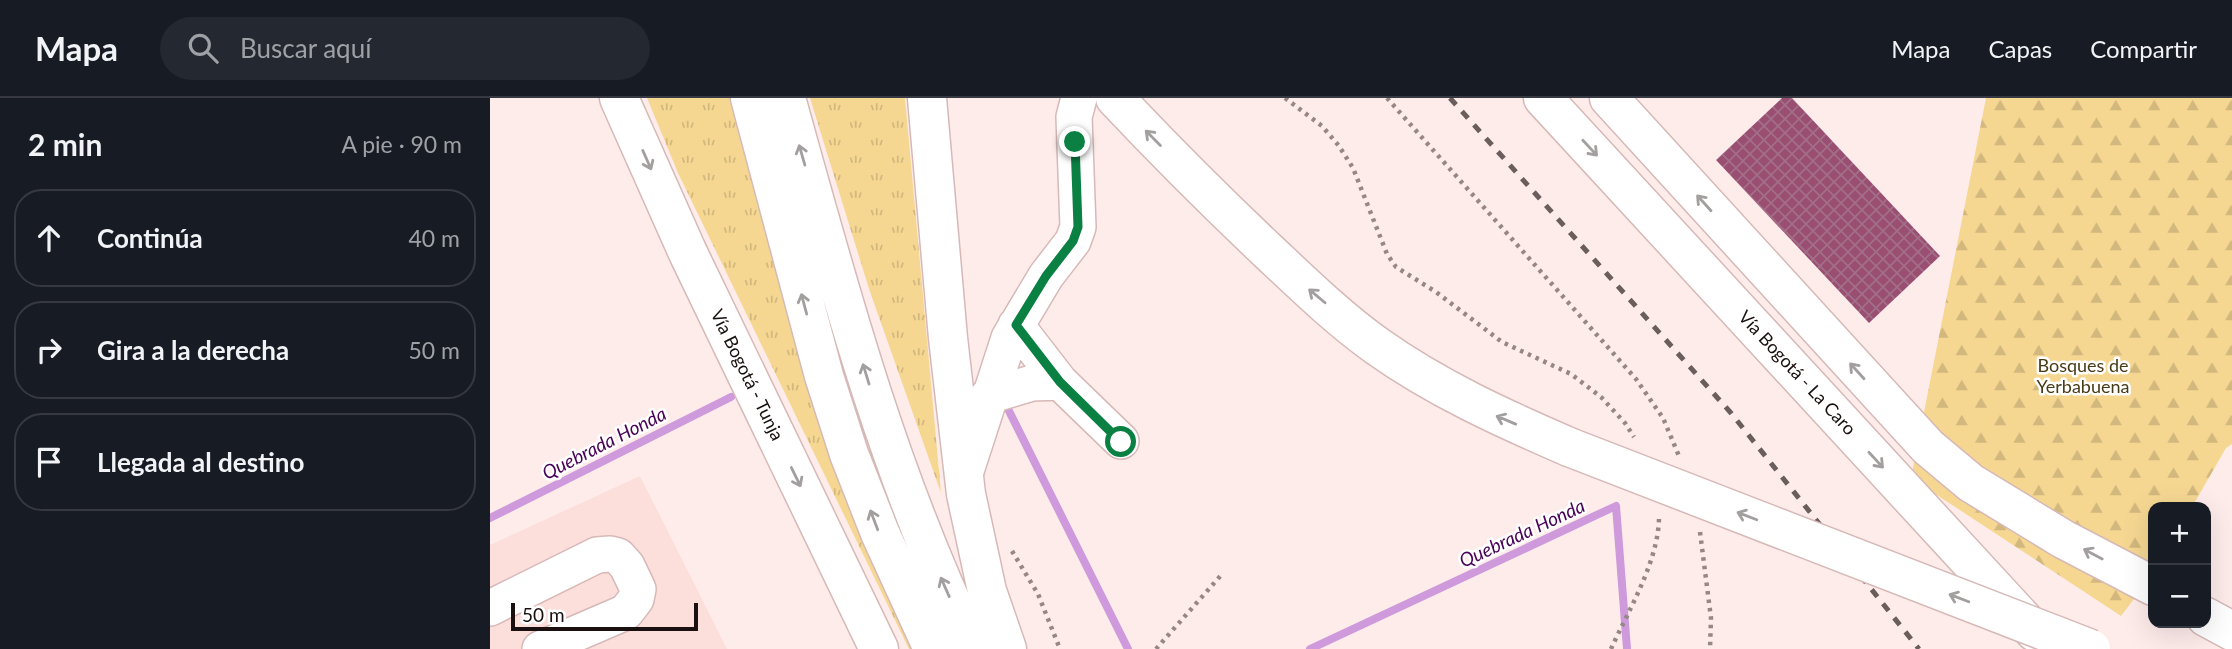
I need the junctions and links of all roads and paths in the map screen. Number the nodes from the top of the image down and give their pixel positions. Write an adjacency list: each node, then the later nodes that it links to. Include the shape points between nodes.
1 (619, 98): 27 (main road, Vía Bogotá - Tunja, one-way to 27, via 688,253)
2 (750, 98): 28 (main road, one-way to 2, via 849,454)
3 (786, 98): 29 (main road, one-way to 3, via 903,486)
4 (927, 98): 17 (main road)
5 (1079, 98): 11 (lane, via 1074,117 1078,227)
6 (1115, 98): 36 (main road, one-way to 6, bridge, via 1569,447 1494,415 1427,378 1376,345 1310,290)
7 (1285, 98): 14 (path, via 1322,126 1339,146 1396,267 1502,342 1571,374 1601,397)
8 (1387, 98): 16 (path, via 1636,379 1663,418)
9 (1543, 98): 35 (main road, Vía Bogotá - La Caro, one-way to 35)
10 (1609, 98): 22 (main road, one-way to 10, via 1971,483 1928,447)
11 (1016, 325): 12 (lane); 13 (lane)
12 (1060, 382): 13 (lane, via 1032,383); 15 (lane)
13 (988, 396): 17 (lane)
14 (1636, 441)
15 (1121, 442)
16 (1683, 463)
17 (964, 477): 30 (main road, via 987,591)
18 (1659, 502): 33 (path, via 1660,527 1653,554)
19 (1700, 530): 34 (path, via 1711,618)
20 (1009, 547): 31 (path, via 1038,594)
21 (1223, 573): 32 (path)
22 (2148, 583)
23 (490, 608): 26 (lane, via 597,555 618,556 638,589 626,612)
24 (2211, 620): 25 (main road)
25 (2232, 631)
26 (540, 649)
27 (879, 649)
28 (933, 649)
29 (973, 649)
30 (1007, 649)
31 (1060, 649)
32 (1156, 649)
33 (1611, 649)
34 (1710, 649)
35 (2051, 649)
36 (2091, 649)

